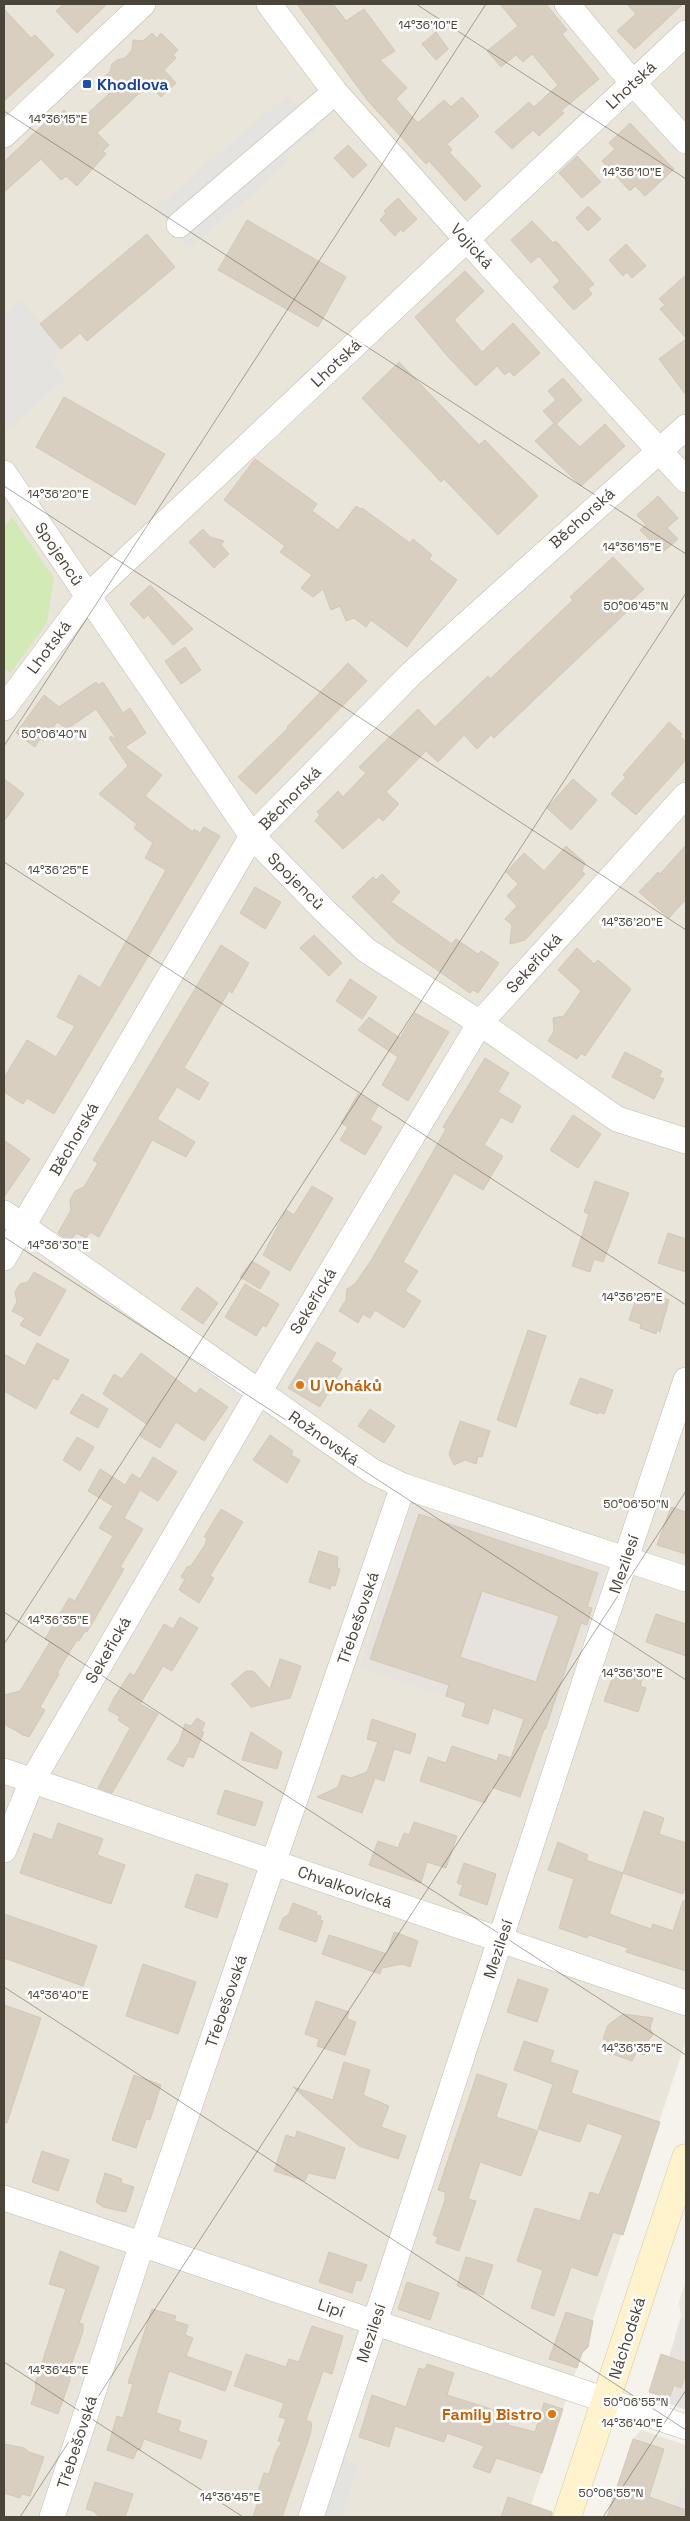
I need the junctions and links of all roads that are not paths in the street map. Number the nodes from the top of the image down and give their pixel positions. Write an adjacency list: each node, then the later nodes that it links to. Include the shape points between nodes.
1 (143, 4): 7 (street)
2 (269, 4): 6 (street, Vojická)
3 (567, 4): 5 (street)
4 (686, 33): 5 (street, Lhotská)
5 (633, 83): 8 (street); 10 (street, Lhotská)
6 (335, 92): 9 (street); 10 (street, Vojická)
7 (4, 135)
8 (686, 142)
9 (179, 224)
10 (467, 240): 12 (street, Vojická); 15 (street, Lhotská)
11 (686, 427): 12 (street, Běchorská)
12 (659, 449): 14 (street, Vojická); 18 (street, Běchorská, via 412,673)
13 (4, 473): 15 (street, Spojenců)
14 (686, 480)
15 (88, 596): 16 (street, Lhotská); 18 (street, Spojenců)
16 (4, 708)
17 (686, 795): 19 (street, Sekeřická)
18 (252, 836): 19 (street, Spojenců, via 366,950); 21 (street, Běchorská)
19 (480, 1023): 20 (street, Spojenců, via 617,1119); 24 (street, Sekeřická)
20 (686, 1141)
21 (13, 1220): 22 (street, Běchorská); 24 (street, Rožnovská)
22 (4, 1258)
23 (686, 1380): 26 (street, Mezilesí)
24 (259, 1392): 25 (street, Rožnovská, via 372,1471); 29 (street, Sekeřická)
25 (403, 1486): 26 (street, Rožnovská); 31 (street, Třebešovská)
26 (626, 1559): 27 (street, Rožnovská); 32 (street, Mezilesí)
27 (686, 1579)
28 (4, 1771): 29 (street, Chvalkovická)
29 (32, 1781): 30 (street, Sekeřická); 31 (street, Chvalkovická)
30 (4, 1850)
31 (273, 1863): 32 (street, Chvalkovická); 36 (street, Třebešovská)
32 (501, 1940): 33 (street, Chvalkovická); 37 (street, Mezilesí)
33 (686, 2003)
34 (686, 2158): 38 (main road, Náchodská)
35 (4, 2198): 36 (street, Lipí)
36 (142, 2244): 37 (street, Lipí); 40 (street, Třebešovská)
37 (375, 2322): 38 (street, Lipí); 41 (street, Mezilesí)
38 (606, 2400): 39 (street, Lipí); 42 (main road, Náchodská)
39 (686, 2427)
40 (52, 2517)
41 (311, 2517)
42 (567, 2517)

